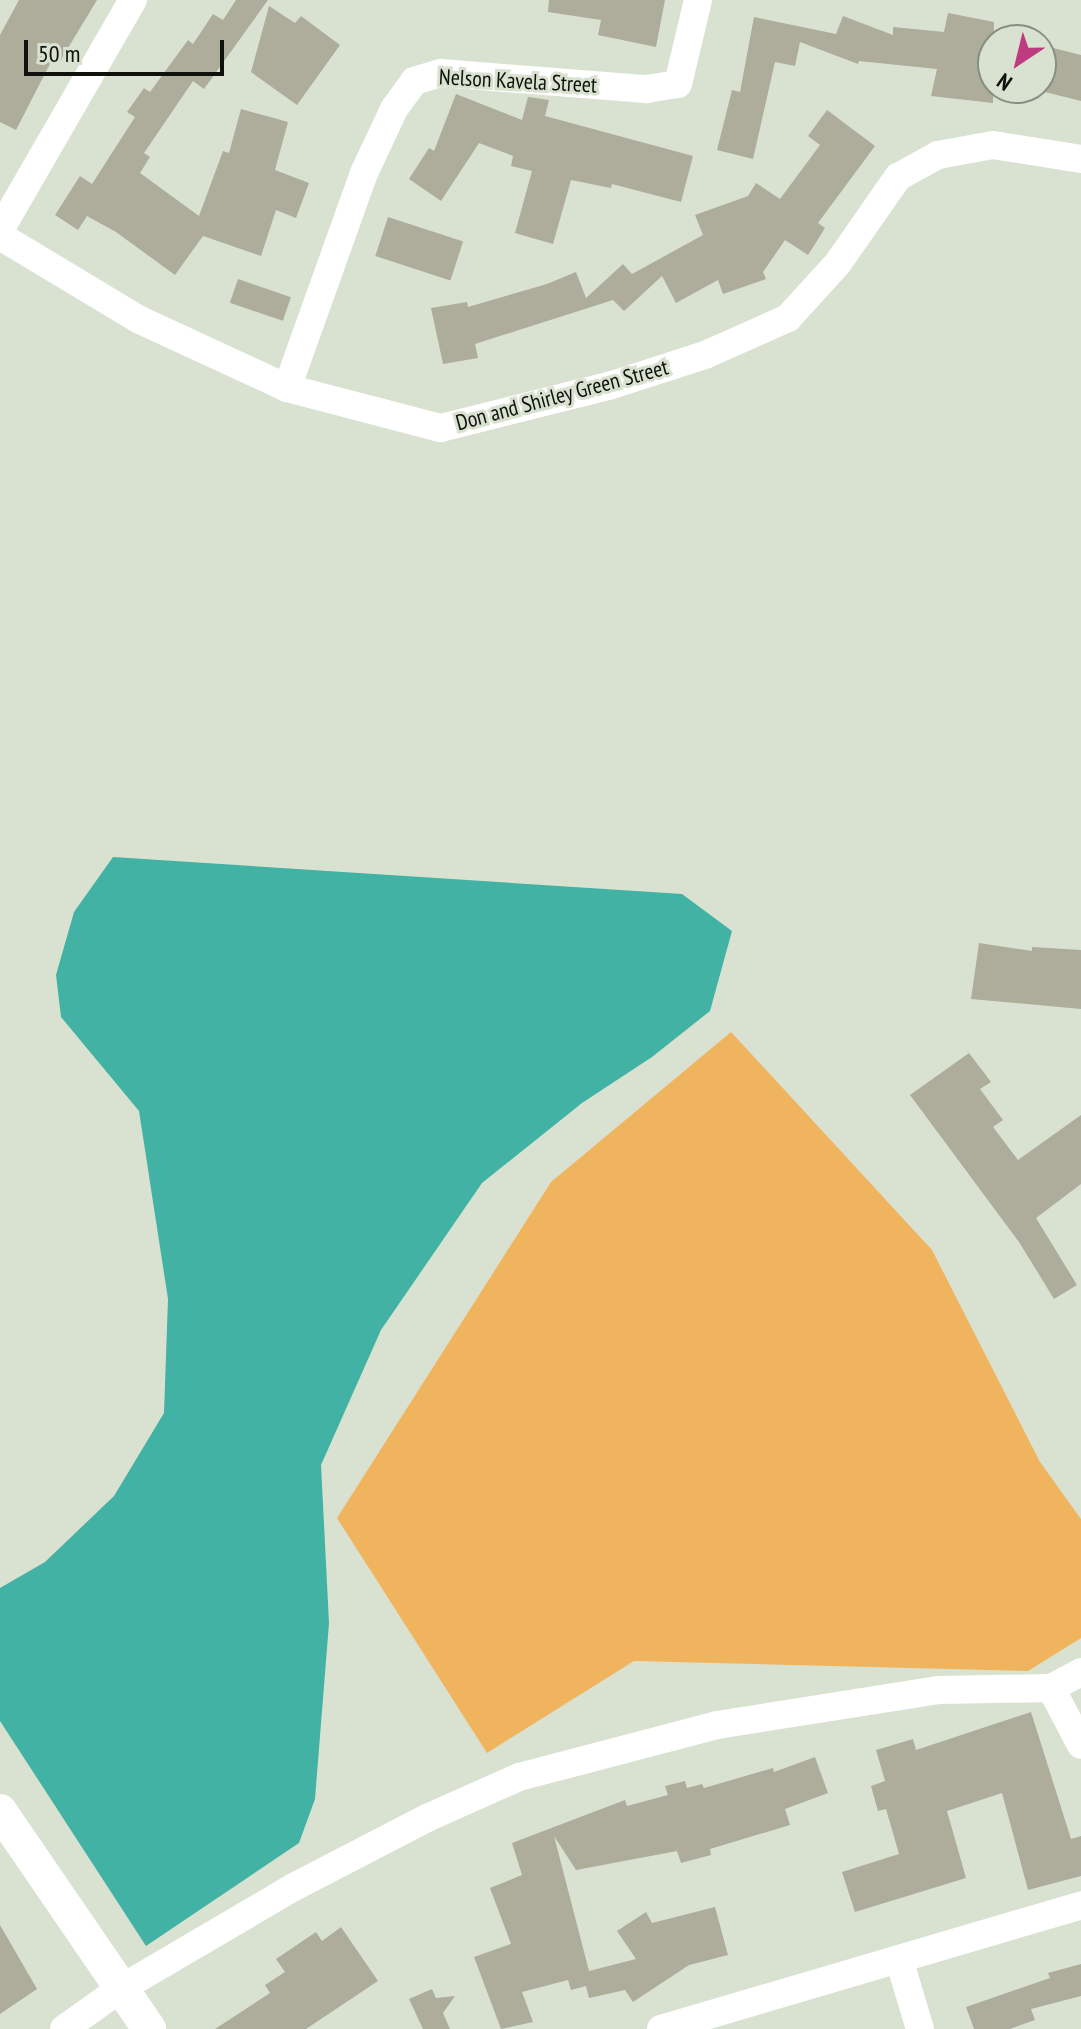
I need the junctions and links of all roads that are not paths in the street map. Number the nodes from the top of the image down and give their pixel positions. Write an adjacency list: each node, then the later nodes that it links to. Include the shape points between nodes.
1 (133, 0): 4 (street)
2 (698, 0): 6 (street, Nelson Kavela Street, via 678,84 646,89 441,73 414,81 394,109 364,173)
3 (1081, 159): 6 (street, Don and Shirley Green Street, via 993,145 938,155 898,177 838,263 788,318 705,355 612,385 441,428)
4 (0, 230)
5 (0, 236): 6 (street, Don and Shirley Green Street, via 140,320)
6 (287, 388)
7 (1081, 1672): 8 (street)
8 (1051, 1688): 9 (street); 13 (street, via 939,1690 717,1725 519,1777 292,1888)
9 (1081, 1745)
10 (0, 1811): 13 (street)
11 (1081, 1905): 12 (street)
12 (899, 1959): 16 (street); 17 (street)
13 (120, 1989): 14 (street); 15 (street)
14 (64, 2029)
15 (149, 2029)
16 (661, 2029)
17 (920, 2029)

